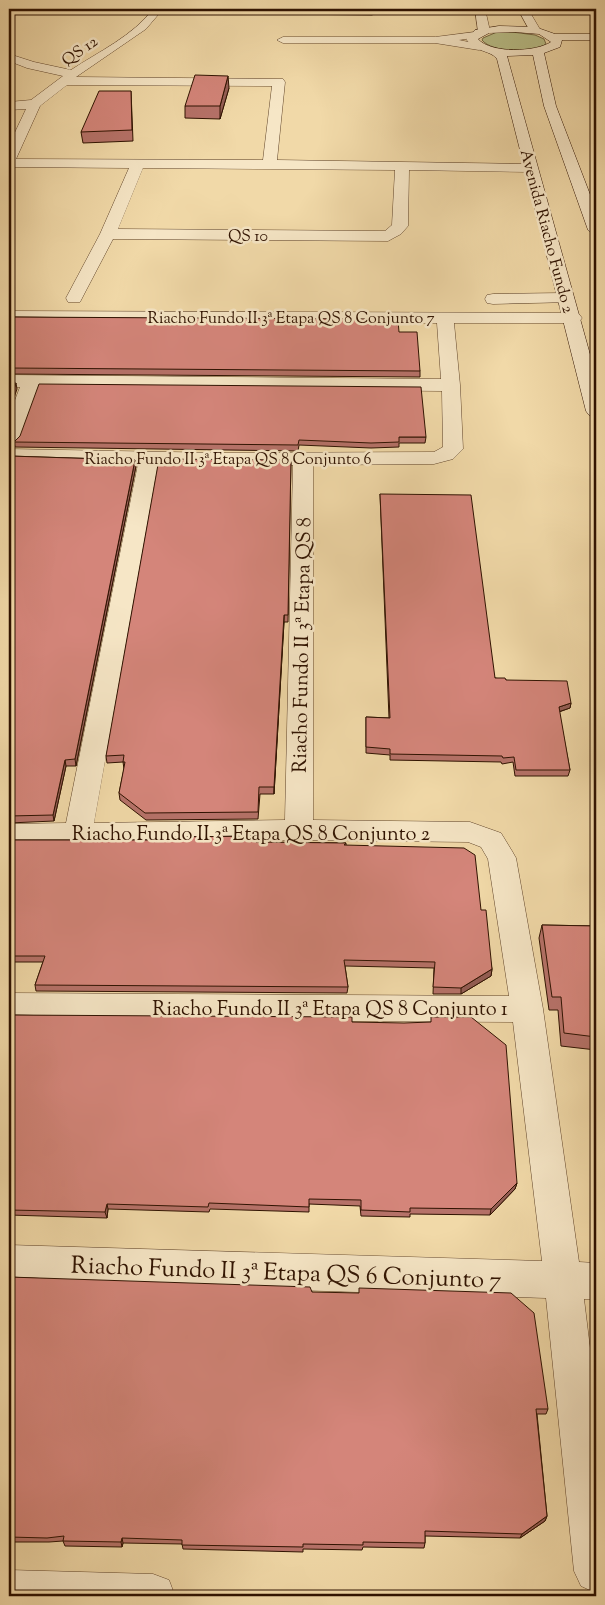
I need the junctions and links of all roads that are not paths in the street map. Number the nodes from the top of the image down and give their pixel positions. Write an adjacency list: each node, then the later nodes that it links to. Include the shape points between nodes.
1 (158, 9): 14 (street, QS 12, via 134,32)
2 (379, 9): 5 (street)
3 (480, 9): 7 (street)
4 (523, 9): 6 (street)
5 (284, 26): 7 (street, via 435,40)
6 (536, 31): 7 (street, via 509,28); 9 (street)
7 (479, 38): 11 (street)
8 (596, 38): 9 (street)
9 (554, 41): 10 (street); 12 (street)
10 (596, 46)
11 (498, 52): 12 (street); 22 (street, Avenida Riacho Fundo 2, via 503,59)
12 (538, 52): 23 (street, Avenida Riacho Fundo 2, via 550,106)
13 (9, 57): 14 (street)
14 (68, 78): 15 (street, QS 12); 20 (street, via 279,78)
15 (34, 104): 16 (street); 17 (street)
16 (9, 106)
17 (9, 159)
18 (9, 163): 19 (street)
19 (138, 164): 20 (street); 24 (street)
20 (270, 164): 21 (street)
21 (402, 166): 22 (street); 24 (street, QS 10, via 400,226 388,236)
22 (530, 168): 28 (street, Avenida Riacho Fundo 2)
23 (596, 230)
24 (108, 234): 26 (street)
25 (57, 298): 26 (street)
26 (74, 298): 27 (street)
27 (94, 298)
28 (566, 298): 31 (street, via 476,299); 32 (street, Avenida Riacho Fundo 2)
29 (9, 316): 30 (street, Riacho Fundo II 3ª Etapa QS 8 Conjunto 7)
30 (445, 318): 31 (street, Riacho Fundo II 3ª Etapa QS 8 Conjunto 7); 35 (street)
31 (484, 318): 32 (street, Riacho Fundo II 3ª Etapa QS 8 Conjunto 7)
32 (572, 318): 36 (street, Avenida Riacho Fundo 2)
33 (9, 381): 34 (street)
34 (32, 381): 35 (street); 37 (street)
35 (451, 385): 40 (street, Riacho Fundo II 3ª Etapa QS 8 Conjunto 6, via 453,450 446,455 434,458)
36 (596, 411)
37 (9, 442)
38 (9, 455): 39 (street, Riacho Fundo II 3ª Etapa QS 8 Conjunto 6)
39 (149, 459): 40 (street, Riacho Fundo II 3ª Etapa QS 8 Conjunto 6); 43 (street)
40 (303, 460): 41 (street, Riacho Fundo II 3ª Etapa QS 8)
41 (299, 830): 43 (street, Riacho Fundo II 3ª Etapa QS 8 Conjunto 2); 45 (street, Riacho Fundo II 3ª Etapa QS 8 Conjunto 2, via 470,832 491,840 502,858)
42 (9, 834): 43 (street, Riacho Fundo II 3ª Etapa QS 8 Conjunto 2)
43 (78, 834)
44 (9, 1006): 45 (street, Riacho Fundo II 3ª Etapa QS 8 Conjunto 1)
45 (527, 1009): 47 (street, Riacho Fundo II 3ª Etapa QS 8 Conjunto 1)
46 (9, 1263): 47 (street, Riacho Fundo II 3ª Etapa QS 6 Conjunto 7)
47 (580, 1281): 48 (street, Riacho Fundo II 3ª Etapa QS 8 Conjunto 1)
48 (596, 1571)
49 (9, 1592): 50 (street)
50 (153, 1596)

